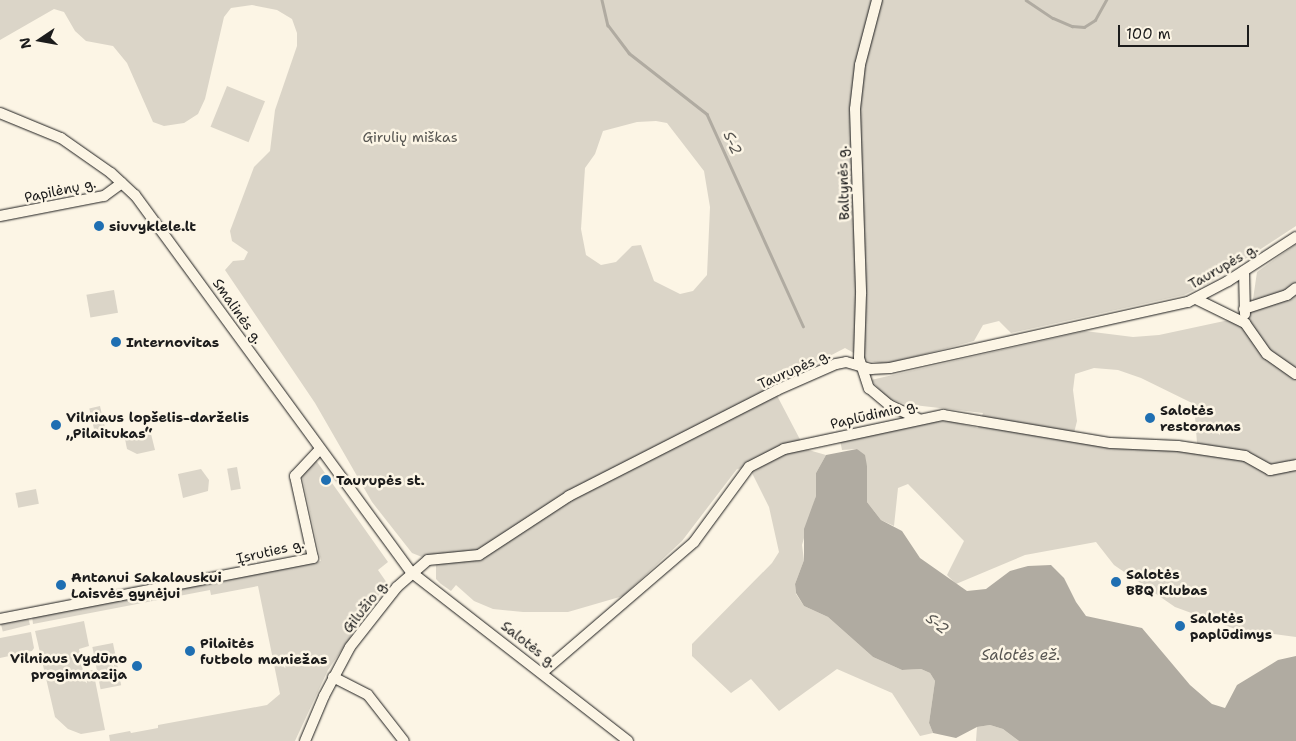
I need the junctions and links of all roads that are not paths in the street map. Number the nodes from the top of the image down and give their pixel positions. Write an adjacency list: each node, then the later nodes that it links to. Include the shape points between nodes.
1 (877, 0): 11 (street, Baltynės g., via 860,64 855,109)
2 (0, 113): 3 (street, Smalinės g., via 61,138)
3 (122, 183): 4 (street, Papilėnų g., via 104,196); 14 (street, Smalinės g., via 191,268)
4 (0, 216)
5 (1296, 237): 6 (street, Taurupės g.)
6 (1244, 271): 8 (street, Taurupės g.); 9 (street)
7 (1296, 288): 9 (street, via 1274,300)
8 (1196, 299): 10 (street); 11 (street, Taurupės g., via 890,368)
9 (1244, 309): 10 (street)
10 (1245, 323): 12 (street, via 1267,354)
11 (861, 366): 13 (street, via 869,388 889,405); 16 (street, Taurupės g., via 846,362 808,375 570,496 479,555 434,558)
12 (1296, 374)
13 (917, 418): 15 (street, Paplūdimio g., via 960,417 1111,443 1187,447 1245,456 1270,470); 18 (street, Paplūdimio g., via 784,449 764,457 738,479 694,542)
14 (320, 449): 16 (street, Smalinės g.); 17 (street, Įsruties g., via 295,476 313,558)
15 (1296, 465)
16 (411, 572): 18 (street, Salotės g.); 19 (street, Gilužio g., via 361,631)
17 (0, 619)
18 (543, 672): 22 (street, Salotės g.)
19 (333, 678): 20 (street, Gilužio g.); 21 (street, via 368,695 381,707)
20 (305, 741)
21 (404, 741)
22 (628, 741)

